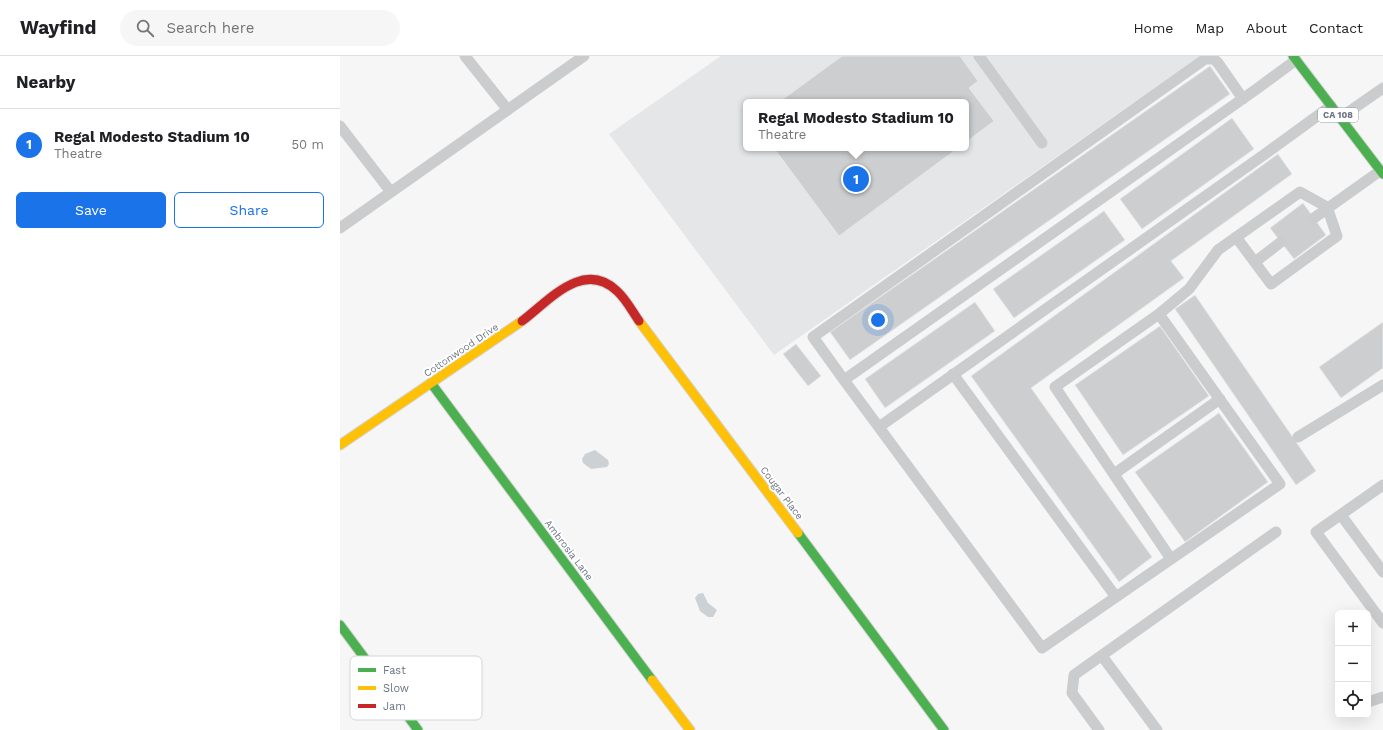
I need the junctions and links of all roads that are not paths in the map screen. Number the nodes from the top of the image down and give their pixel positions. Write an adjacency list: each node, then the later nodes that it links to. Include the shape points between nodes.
1 (466, 56): 8 (lane)
2 (584, 56): 8 (lane)
3 (979, 56): 11 (lane)
4 (1295, 58): 6 (lane); 7 (street, CA 108)
5 (1383, 88): 9 (lane)
6 (1243, 98): 23 (lane); 23 (lane, via 1218,63 1214,59 1205,59 813,337)
7 (1330, 106): 9 (street, CA 108); 22 (lane)
8 (508, 110): 13 (lane)
9 (1340, 118): 12 (street, CA 108)
10 (340, 126): 13 (lane)
11 (1042, 143)
12 (1382, 172): 14 (lane)
13 (390, 192): 16 (lane)
14 (1327, 208): 15 (lane); 17 (lane, via 1300,192); 19 (lane, via 1337,236 1271,284)
15 (1314, 218)
16 (340, 228)
17 (1236, 237): 19 (lane); 21 (lane, via 1218,250 1189,289)
18 (1281, 242): 19 (lane)
19 (1255, 262)
20 (595, 278): 24 (street, Cottonwood Drive, via 574,282); 46 (street, Cougar Place, via 607,282 618,292)
21 (1159, 314): 26 (lane); 30 (lane, via 1055,387)
22 (953, 374): 27 (lane); 36 (lane)
23 (844, 380): 27 (lane)
24 (431, 383): 29 (street, Cottonwood Drive); 45 (street, Ambrosia Lane)
25 (1383, 384): 28 (lane)
26 (1220, 399): 30 (lane); 34 (lane, via 1280,484)
27 (879, 427): 36 (lane, via 1042,648)
28 (1298, 437)
29 (340, 445)
30 (1114, 474): 34 (lane)
31 (1383, 485): 32 (lane)
32 (1340, 515): 35 (lane); 37 (lane, via 1316,532)
33 (1276, 532): 40 (lane)
34 (1171, 559): 36 (lane)
35 (1383, 572)
36 (1116, 597)
37 (1383, 623)
38 (340, 625): 39 (street)
39 (363, 656)
40 (1102, 656): 47 (lane, via 1074,675 1072,693); 48 (lane)
41 (1383, 697): 42 (lane)
42 (1371, 701)
43 (411, 720): 44 (street)
44 (418, 730)
45 (690, 730)
46 (944, 730)
47 (1099, 730)
48 (1157, 730)

